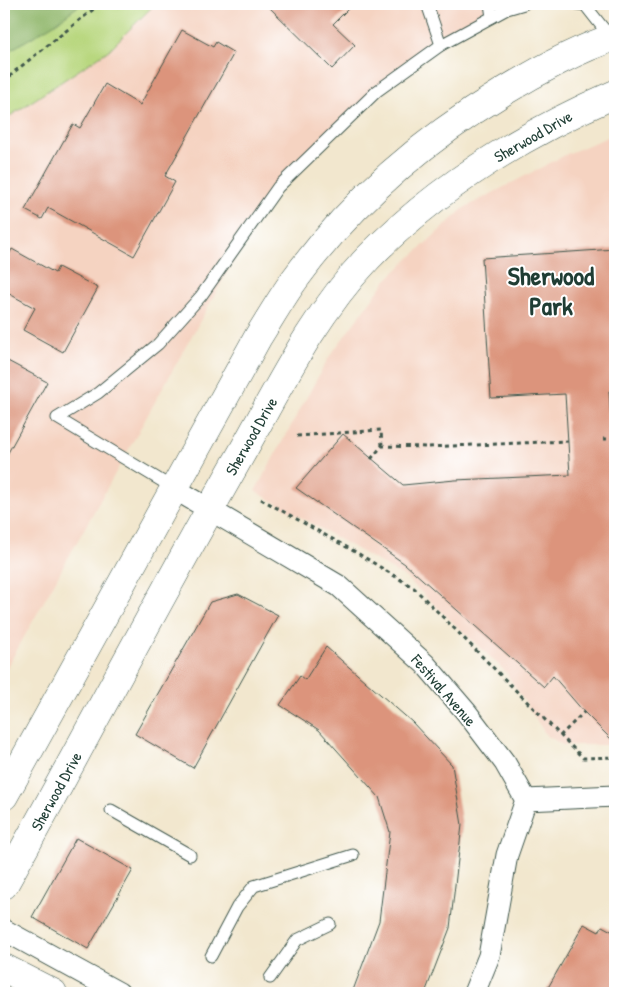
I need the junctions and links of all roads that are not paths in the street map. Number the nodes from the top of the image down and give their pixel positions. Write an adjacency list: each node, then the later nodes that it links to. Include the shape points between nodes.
1 (427, 4): 7 (lane)
2 (490, 4): 5 (lane)
3 (524, 4): 5 (lane)
4 (578, 4): 6 (lane, via 585,6)
5 (492, 18): 7 (lane)
6 (614, 37): 9 (main road, via 532,74 456,120 371,191 295,279 258,337)
7 (441, 45): 9 (lane, via 377,91 278,188 201,296 158,344 98,393 57,418)
8 (615, 94): 10 (main road, Sherwood Drive, via 566,116 464,176 414,215 368,259 331,302)
9 (175, 489): 10 (street, Festival Avenue); 11 (main road)
10 (210, 509): 13 (street, Festival Avenue, via 339,586 425,664 505,764); 17 (main road, Sherwood Drive)
11 (4, 796)
12 (615, 796): 13 (street)
13 (526, 800): 25 (street, via 507,855 489,956)
14 (111, 810): 15 (lane)
15 (190, 855)
16 (353, 855): 20 (lane, via 254,886 237,907)
17 (4, 885)
18 (330, 924): 22 (lane, via 297,940)
19 (4, 930): 24 (street)
20 (211, 956)
21 (4, 968): 23 (main road)
22 (270, 978)
23 (52, 993)
24 (119, 993)
25 (474, 993)

